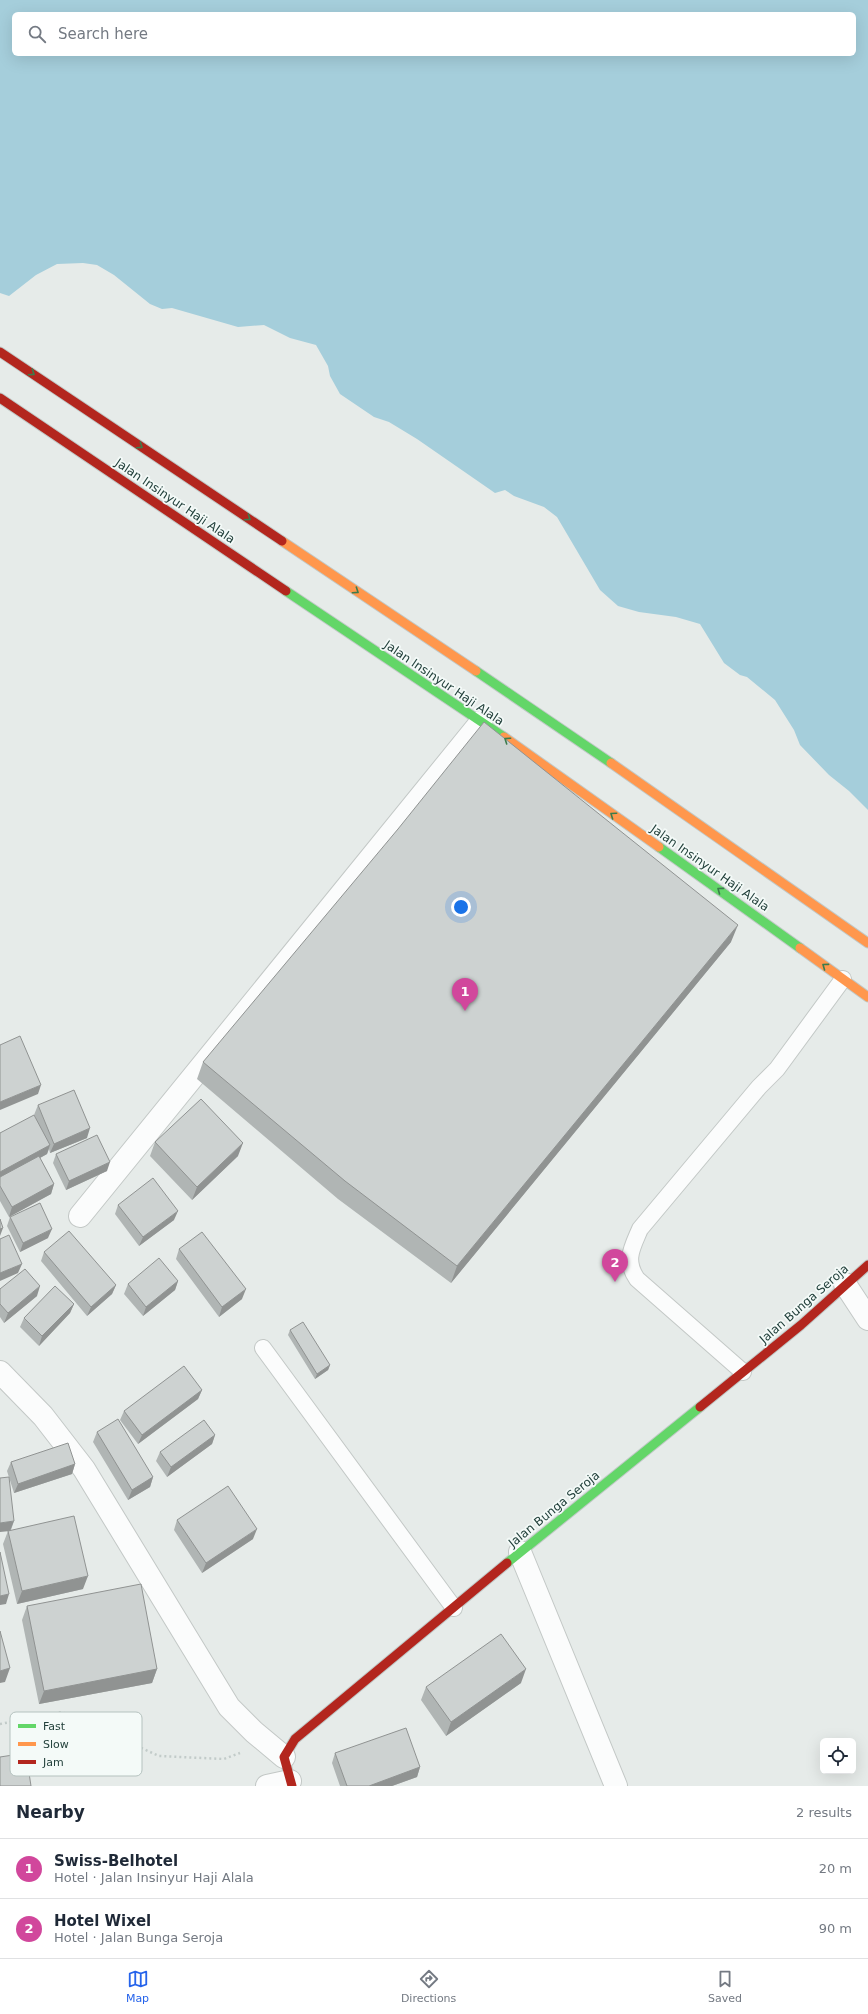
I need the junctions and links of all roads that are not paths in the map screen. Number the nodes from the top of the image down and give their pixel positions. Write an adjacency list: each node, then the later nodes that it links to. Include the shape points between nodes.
1 (0, 352): 4 (main road, one-way to 4, via 540,714)
2 (0, 398): 3 (main road, Jalan Insinyur Haji Alala)
3 (481, 722): 5 (main road, Jalan Insinyur Haji Alala, one-way to 3); 7 (street)
4 (868, 943)
5 (843, 979): 6 (main road, Jalan Insinyur Haji Alala); 13 (lane, via 777,1069 640,1229 631,1251 630,1265 637,1279)
6 (868, 997)
7 (80, 1216)
8 (868, 1265): 9 (main road, Jalan Bunga Seroja)
9 (845, 1284): 10 (street); 13 (main road, Jalan Bunga Seroja, via 800,1326)
10 (868, 1319)
11 (264, 1348): 15 (lane)
12 (0, 1372): 16 (street, via 43,1416 84,1469 229,1707)
13 (743, 1372): 14 (main road, Jalan Bunga Seroja)
14 (520, 1552): 15 (main road, Jalan Bunga Seroja); 19 (street)
15 (454, 1608): 16 (main road, Jalan Bunga Seroja, via 295,1739)
16 (276, 1750): 17 (main road)
17 (291, 1783): 18 (street)
18 (267, 1786)
19 (616, 1786)

